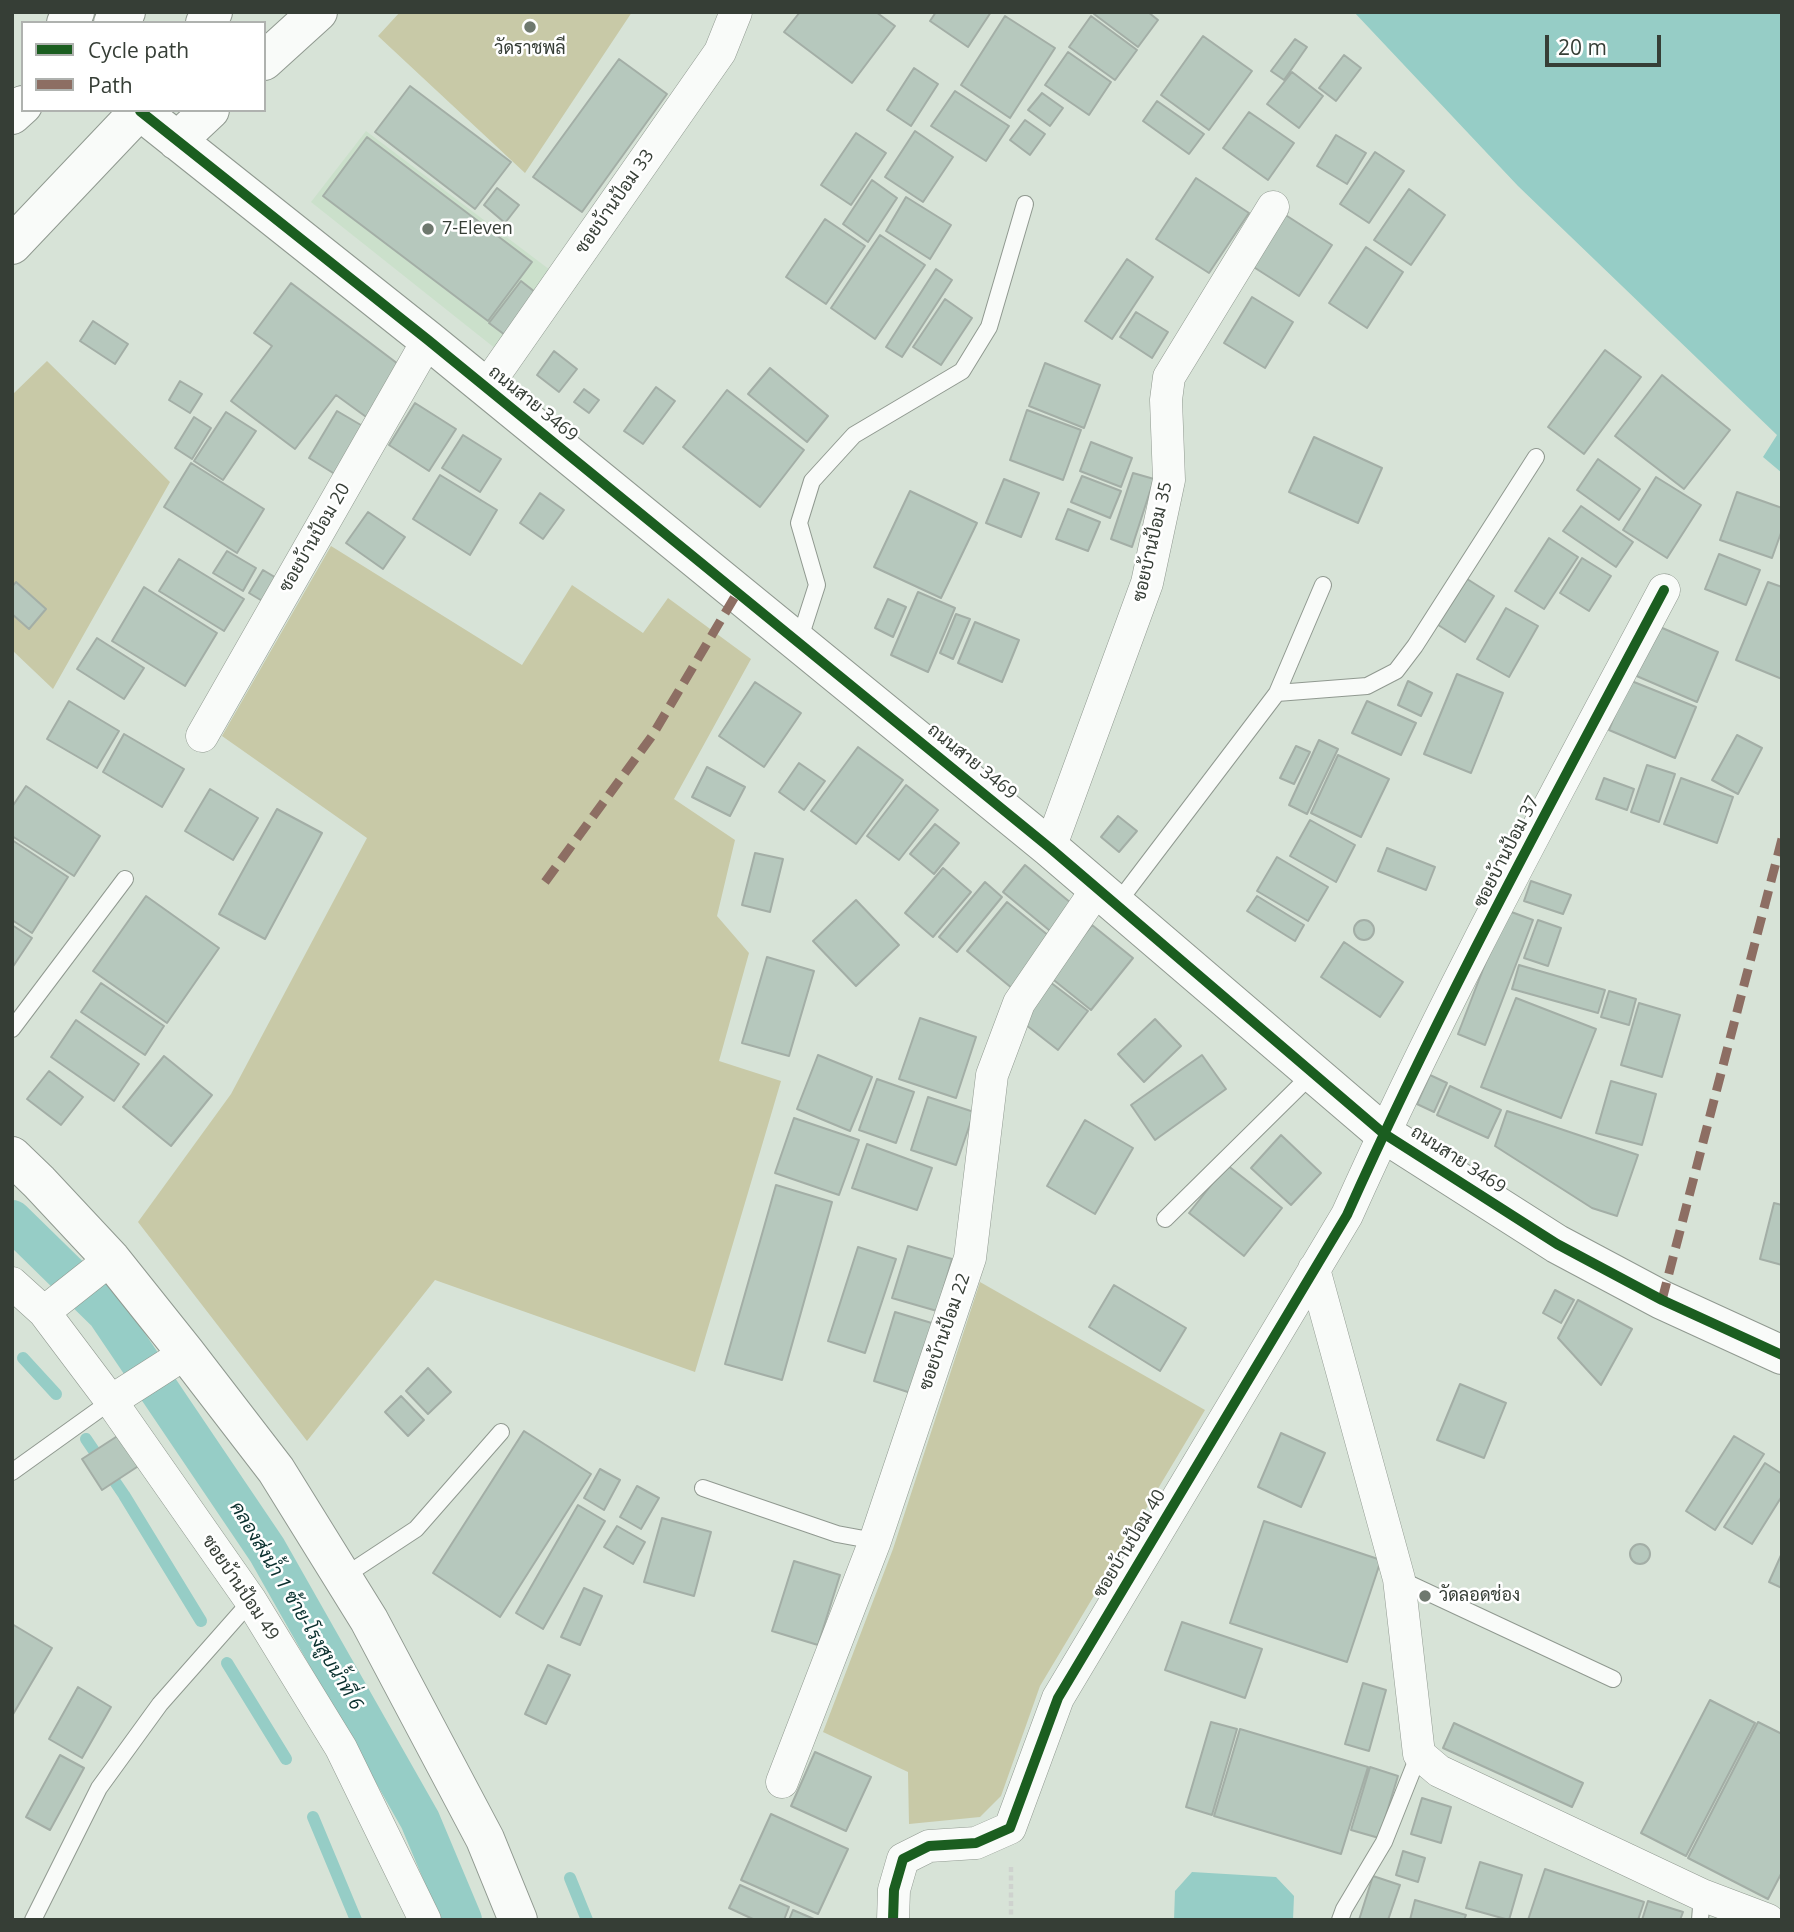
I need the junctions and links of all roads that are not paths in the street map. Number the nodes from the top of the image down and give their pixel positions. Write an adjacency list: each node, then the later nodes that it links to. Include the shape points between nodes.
1 (318, 12): 3 (street)
2 (736, 12): 12 (street, ซอยบ้านป้อม 33, via 720,52)
3 (266, 59)
4 (139, 112): 10 (street)
5 (141, 112): 7 (street, ถนนสาย 3469)
6 (208, 112): 7 (street)
7 (177, 141): 11 (street, ถนนสาย 3469)
8 (1025, 204): 16 (lane, via 989,327 962,371 854,435 812,481 799,523 817,585)
9 (1273, 207): 19 (street, ซอยบ้านป้อม 35, via 1169,377 1169,480 1147,583)
10 (12, 245)
11 (428, 340): 12 (street, ถนนสาย 3469); 18 (street, ซอยบ้านป้อม 20)
12 (486, 387): 16 (street, ถนนสาย 3469)
13 (1536, 457): 17 (lane, via 1396,671 1367,686)
14 (1324, 585): 17 (lane)
15 (1664, 590): 24 (street, ซอยบ้านป้อม 37)
16 (798, 643): 19 (street, ถนนสาย 3469)
17 (1277, 693): 21 (lane)
18 (202, 736)
19 (1050, 848): 21 (street, ถนนสาย 3469)
20 (125, 879): 22 (lane)
21 (1107, 897): 23 (street, ถนนสาย 3469); 37 (street, ซอยบ้านป้อม 22, via 1019,1003 992,1075 970,1258)
22 (12, 1029)
23 (1313, 1073): 24 (street, ถนนสาย 3469); 26 (lane)
24 (1384, 1133): 28 (street, ซอยบ้านป้อม 40, via 1347,1215); 32 (street, ถนนสาย 3469, via 1557,1244 1662,1300)
25 (12, 1156): 27 (street, via 39,1182)
26 (1165, 1219)
27 (100, 1268): 30 (street); 31 (street)
28 (1314, 1269): 39 (street); 48 (street, ซอยบ้านป้อม 40, via 1058,1698 1010,1828 976,1843 929,1846 904,1858 894,1890)
29 (12, 1283): 30 (street, ซอยบ้านป้อม 49)
30 (52, 1306): 33 (street, ซอยบ้านป้อม 49)
31 (186, 1353): 33 (street); 38 (street, via 276,1470)
32 (1782, 1355)
33 (117, 1398): 35 (lane); 40 (street, ซอยบ้านป้อม 49)
34 (501, 1432): 38 (lane, via 415,1529)
35 (12, 1472)
36 (702, 1488): 37 (lane)
37 (874, 1542): 43 (street, ซอยบ้านป้อม 22)
38 (343, 1577): 47 (street, via 485,1839)
39 (1399, 1579): 41 (lane); 42 (street)
40 (251, 1601): 45 (lane, via 160,1704 99,1788); 46 (street, ซอยบ้านป้อม 49, via 341,1748)
41 (1613, 1679)
42 (1419, 1754): 44 (street, via 1439,1771); 49 (lane, via 1384,1842)
43 (782, 1782)
44 (1701, 1907): 50 (street)
45 (33, 1920)
46 (425, 1920)
47 (518, 1920)
48 (893, 1920)
49 (1340, 1920)
50 (1768, 1920)

